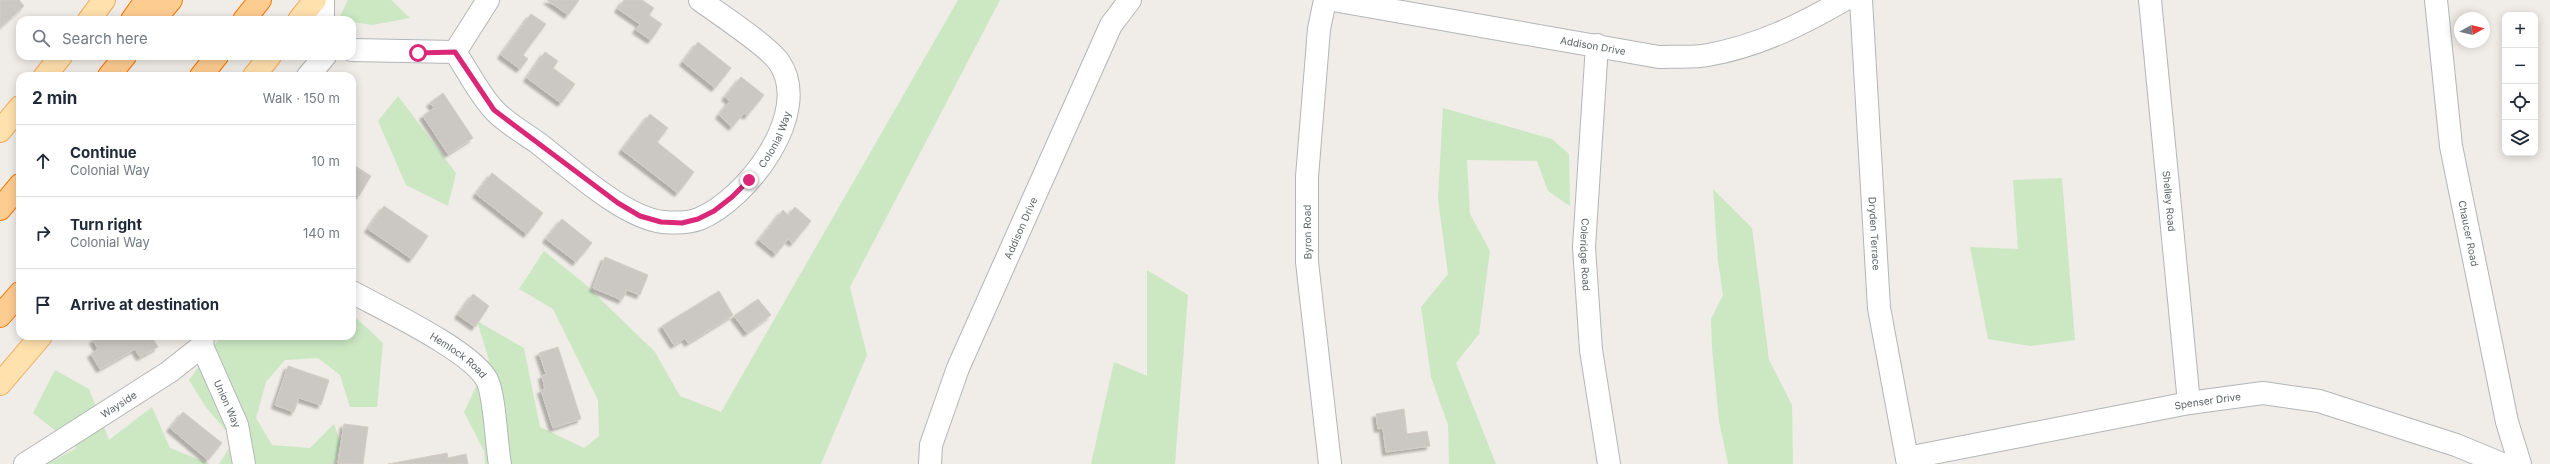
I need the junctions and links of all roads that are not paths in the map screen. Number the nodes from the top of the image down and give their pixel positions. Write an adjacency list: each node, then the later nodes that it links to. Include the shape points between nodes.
1 (104, 0): 16 (main road)
2 (146, 0): 17 (highway)
3 (171, 0): 18 (highway)
4 (260, 0): 19 (highway)
5 (315, 0): 20 (main road)
6 (323, 0): 21 (street)
7 (488, 0): 24 (street)
8 (700, 0): 24 (street, Colonial Way, via 778,61 787,83 789,98 780,131 764,162 749,180 714,211 682,223 661,222 640,216 611,198 494,110)
9 (1130, 0): 52 (street, Addison Drive, via 1111,25 958,368 931,445)
10 (1325, 0): 53 (street, Byron Road, via 1319,29 1307,177 1307,254)
11 (1333, 0): 22 (street, Addison Drive)
12 (1844, 0): 22 (street, Addison Drive, via 1802,24 1759,43 1707,55 1659,57)
13 (1861, 0): 48 (street, Dryden Terrace, via 1879,308)
14 (2150, 0): 47 (street, Shelley Road)
15 (2436, 0): 56 (street, Chaucer Road, via 2451,146 2507,422)
16 (92, 16)
17 (135, 16)
18 (157, 16)
19 (247, 16)
20 (302, 16)
21 (323, 16)
22 (1597, 44): 54 (street, Coleridge Road, via 1584,247 1591,350)
23 (356, 50): 24 (street)
24 (455, 52)
25 (58, 60): 31 (main road)
26 (105, 60): 32 (highway)
27 (122, 60): 33 (highway)
28 (214, 60): 34 (highway)
29 (267, 60): 35 (main road)
30 (322, 60): 36 (street)
31 (48, 72)
32 (97, 72)
33 (112, 72)
34 (204, 72)
35 (257, 72)
36 (311, 72)
37 (16, 112): 38 (main road)
38 (0, 131)
39 (16, 190): 40 (highway)
40 (0, 208)
41 (356, 294): 51 (street, Hemlock Road, via 452,348 486,379 492,398)
42 (16, 298): 43 (highway)
43 (0, 316)
44 (38, 340): 46 (main road)
45 (202, 341): 49 (street, Wayside, via 169,372); 50 (street, Union Way, via 237,425)
46 (0, 384)
47 (2189, 403): 48 (street, Spenser Drive); 55 (street, Spenser Drive, via 2263,393 2319,401 2456,445)
48 (1907, 461)
49 (25, 464)
50 (244, 464)
51 (500, 464)
52 (930, 464)
53 (1330, 464)
54 (1609, 464)
55 (2502, 464)
56 (2520, 464)

